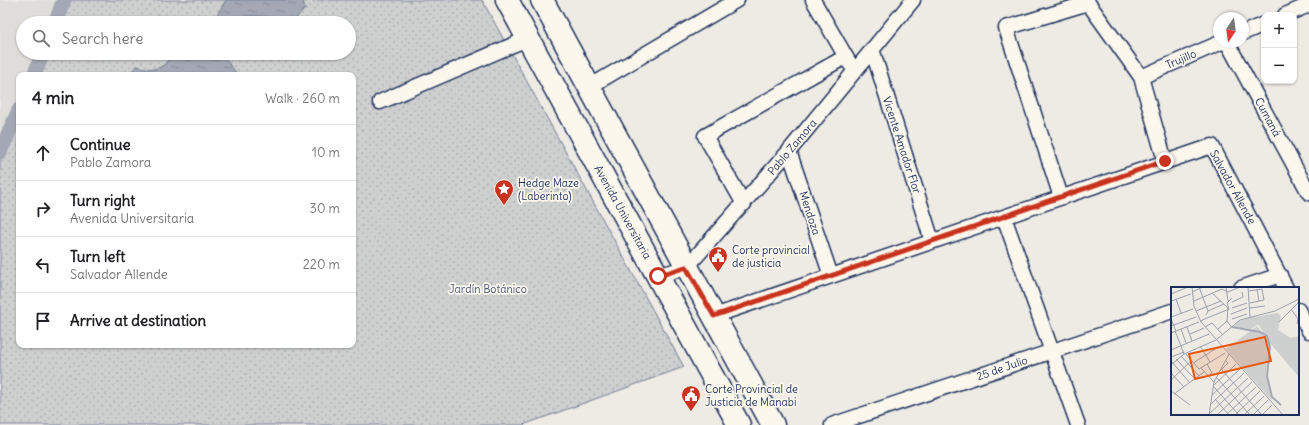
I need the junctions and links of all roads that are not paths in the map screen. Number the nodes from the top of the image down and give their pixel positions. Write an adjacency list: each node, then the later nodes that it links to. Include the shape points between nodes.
1 (507, 0): 11 (main road, Avenida Universitaria)
2 (542, 0): 18 (main road)
3 (737, 0): 18 (street)
4 (813, 0): 15 (street)
5 (912, 0): 14 (street, Pablo Zamora)
6 (1087, 1): 17 (street); 23 (street, via 1006,28)
7 (1309, 4): 8 (street)
8 (1291, 12)
9 (1261, 25): 10 (street)
10 (1249, 30)
11 (529, 38): 19 (street); 29 (main road, Avenida Universitaria)
12 (1213, 46): 17 (street, Trujillo)
13 (1230, 48): 22 (street, Cumaná)
14 (872, 50): 16 (street, Pablo Zamora); 26 (street, Vicente Amador Flor)
15 (845, 57): 16 (street); 24 (street, via 705,136)
16 (853, 71): 20 (street, Pablo Zamora)
17 (1141, 77): 21 (street)
18 (589, 87): 27 (main road)
19 (380, 102)
20 (789, 151): 24 (street, Pablo Zamora); 30 (street, Mendoza)
21 (1165, 161): 23 (street, Salvador Allende); 28 (street, Salvador Allende, via 1212,146)
22 (1309, 193)
23 (1061, 197): 25 (street, Salvador Allende)
24 (744, 204): 27 (street, Pablo Zamora)
25 (1004, 217): 26 (street, Salvador Allende); 39 (street)
26 (932, 241): 30 (street, Salvador Allende)
27 (686, 267): 29 (street, Pablo Zamora); 37 (main road)
28 (1280, 275): 31 (street); 32 (street, Salvador Allende)
29 (658, 276): 40 (main road, Avenida Universitaria)
30 (831, 276): 37 (street, Salvador Allende)
31 (1244, 287)
32 (1286, 287)
33 (1309, 303): 34 (street)
34 (1299, 308)
35 (1171, 311): 39 (street, 25 de Julio)
36 (1299, 311): 38 (street)
37 (714, 316): 41 (main road)
38 (1309, 331)
39 (1052, 351): 42 (street, 25 de Julio); 43 (street)
40 (739, 425)
41 (773, 425)
42 (832, 425)
43 (1078, 425)

